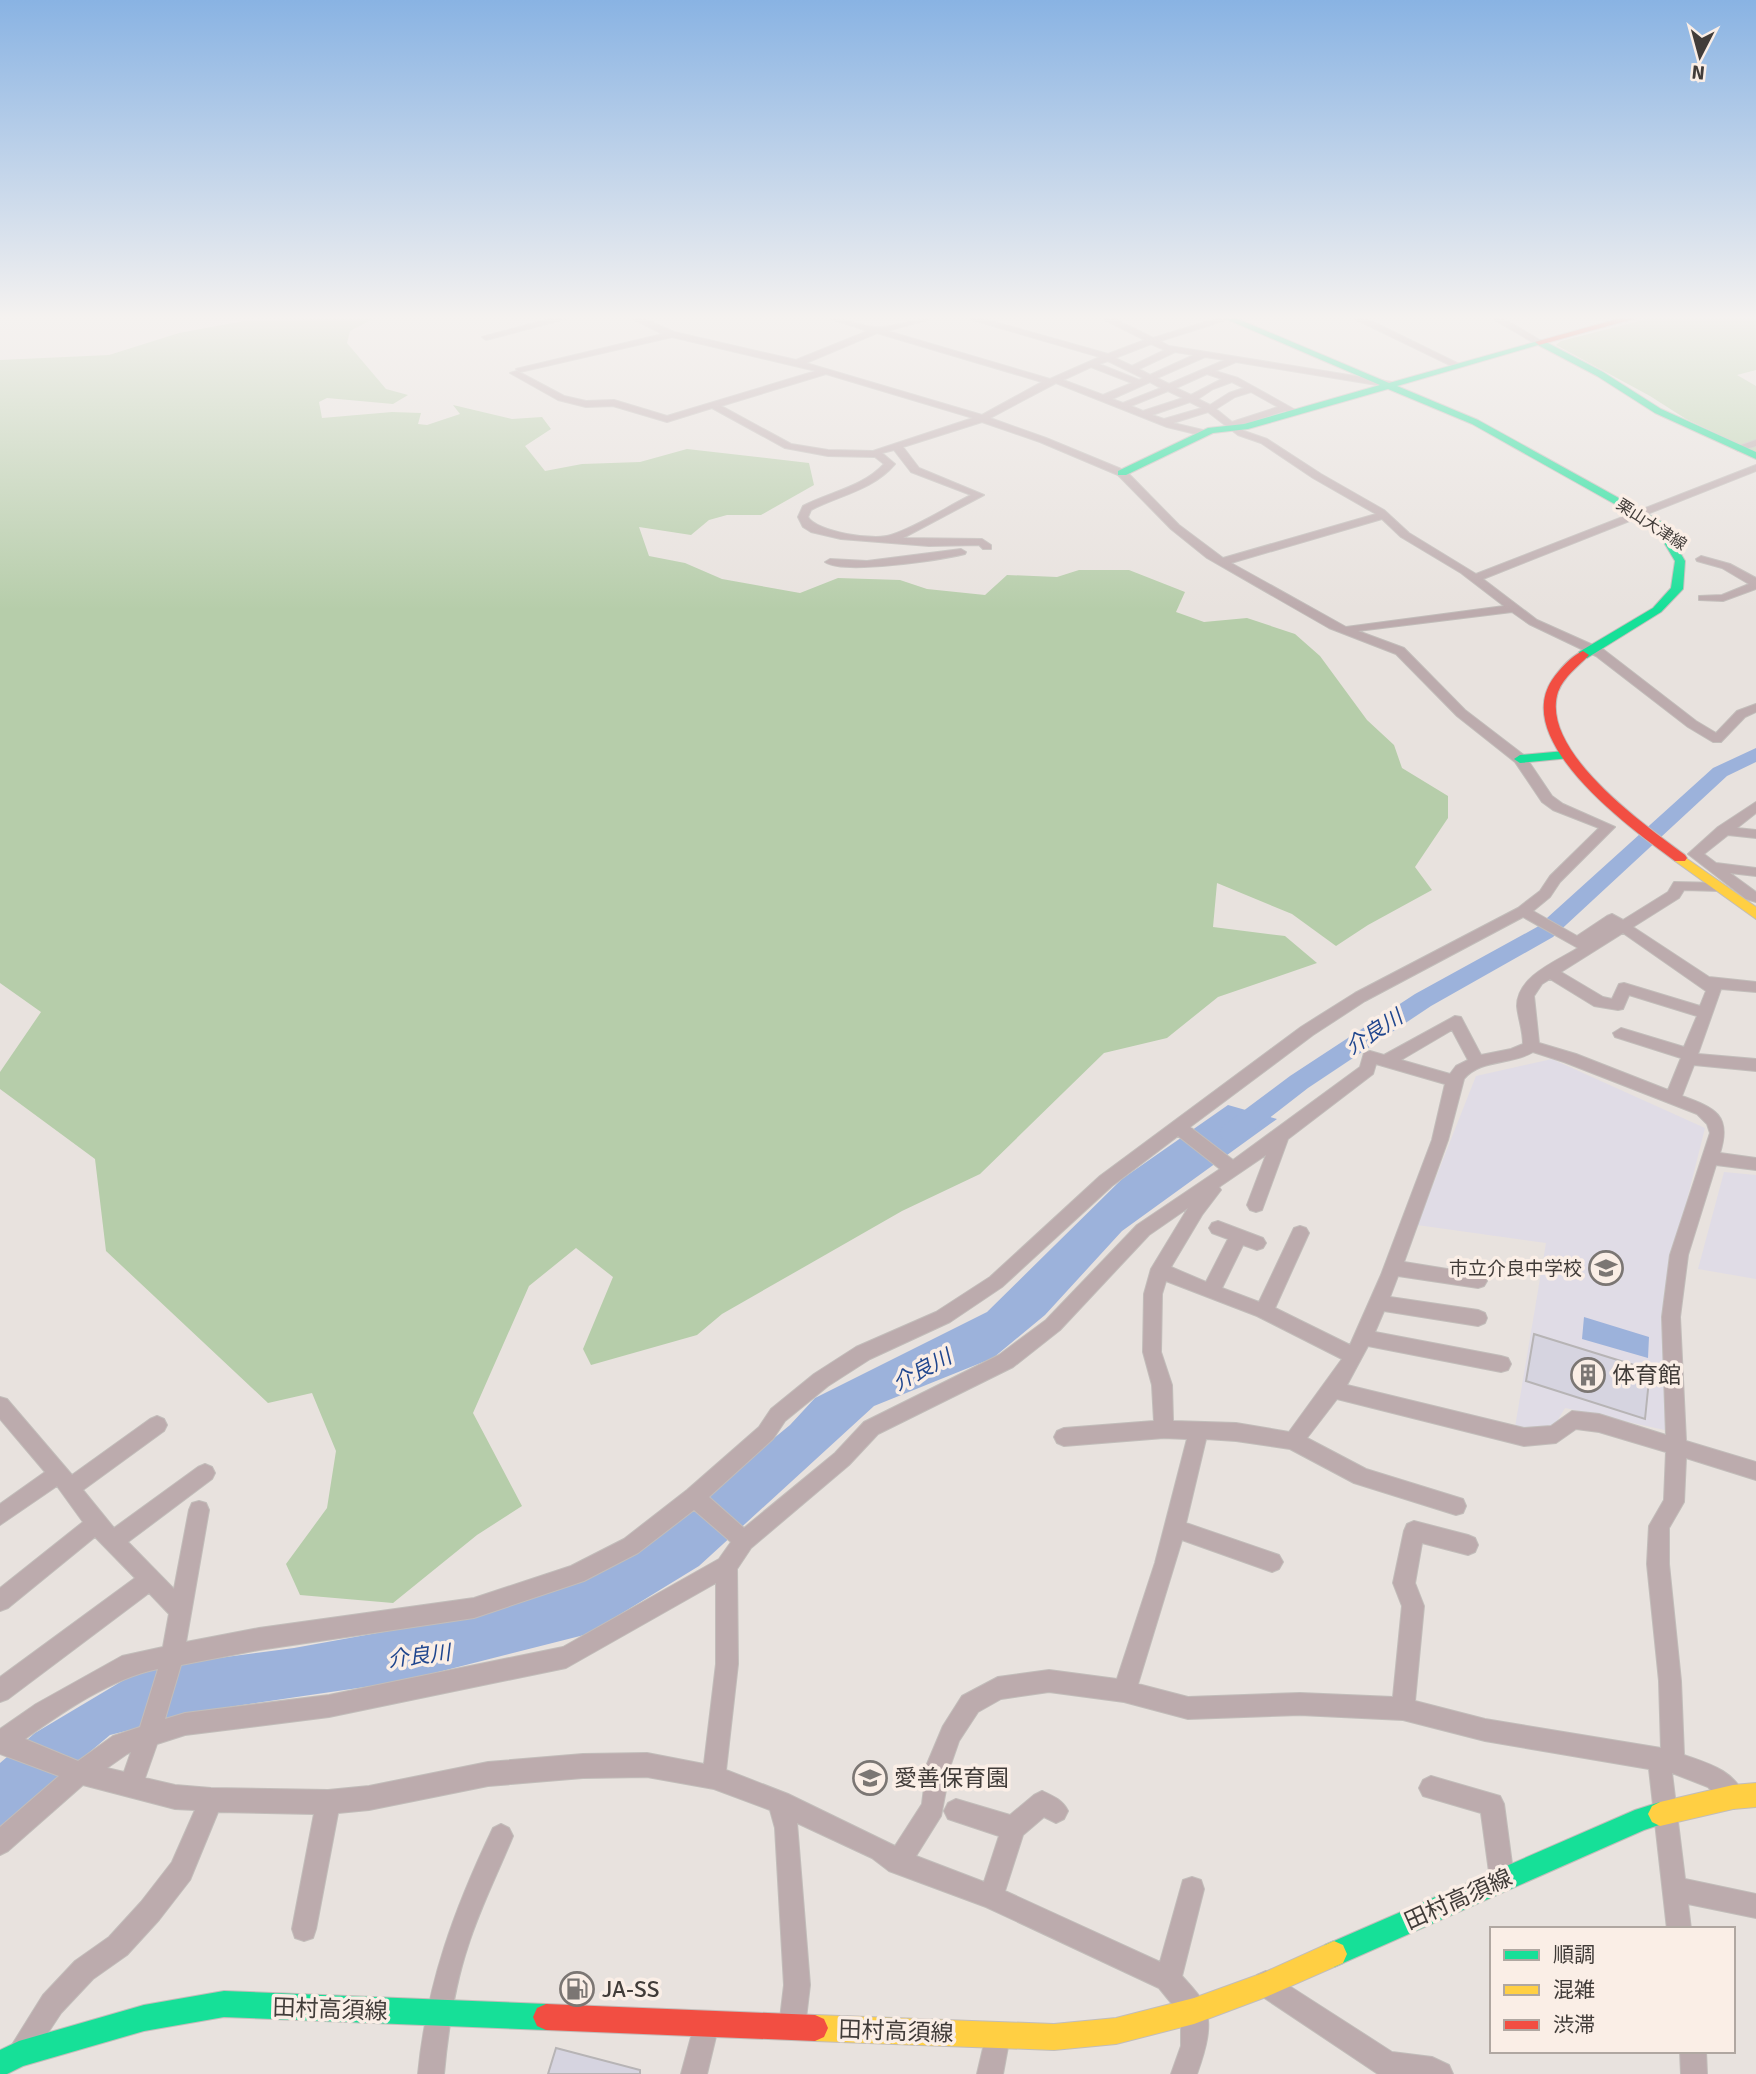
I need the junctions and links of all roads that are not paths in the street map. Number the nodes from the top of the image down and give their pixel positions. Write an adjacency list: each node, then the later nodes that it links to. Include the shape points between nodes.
1 (655, 416): 2 (street)
2 (678, 416)
3 (733, 416): 21 (street, via 788,446)
4 (977, 416): 13 (street)
5 (988, 416): 13 (street)
6 (1148, 416): 15 (street)
7 (1193, 416): 15 (street)
8 (1227, 416): 16 (street)
9 (1254, 416): 14 (street)
10 (1270, 416): 14 (main road)
11 (1462, 416): 25 (main road, 栗山大津線)
12 (1668, 416): 20 (main road)
13 (984, 418): 19 (street); 24 (street)
14 (1263, 418): 16 (main road)
15 (1165, 423): 17 (street)
16 (1229, 423): 17 (main road); 26 (street)
17 (1197, 431): 24 (main road)
18 (1756, 443): 20 (street)
19 (897, 446): 21 (street); 27 (street, via 915,470 979,495)
20 (1738, 448): 22 (main road)
21 (877, 454): 27 (street, via 890,464 886,469 856,488 816,502 803,517 807,526 825,533)
22 (1756, 456)
23 (1756, 468): 25 (street)
24 (1122, 473): 30 (street, via 1175,527)
25 (1640, 514): 28 (main road, 栗山大津線, via 1684,542); 31 (street)
26 (1384, 515): 30 (street); 31 (street, via 1405,535)
27 (890, 540): 29 (street, via 982,542 986,547 983,551 888,562)
28 (1701, 559): 32 (street, via 1726,566); 33 (main road, 栗山大津線)
29 (830, 562)
30 (1222, 562): 36 (street)
31 (1475, 578): 34 (street)
32 (1756, 584): 33 (street, via 1723,598)
33 (1703, 591)
34 (1514, 608): 36 (street); 37 (street, via 1533,622)
35 (1672, 620): 37 (main road)
36 (1340, 629): 40 (street, via 1400,651 1461,713)
37 (1600, 653): 38 (street, via 1717,739 1741,714); 39 (main road, via 1574,668 1556,688 1551,706 1554,733)
38 (1756, 708)
39 (1565, 755): 40 (main road); 42 (main road)
40 (1520, 759): 43 (street, via 1546,799)
41 (1756, 806): 44 (street)
42 (1625, 813): 43 (street); 48 (main road)
43 (1608, 827): 50 (street, via 1555,879)
44 (1723, 830): 45 (street); 46 (street, via 1695,854)
45 (1756, 834)
46 (1714, 867): 47 (street); 49 (street)
47 (1756, 872)
48 (1720, 887): 51 (main road); 52 (street, via 1679,886 1674,895)
49 (1756, 897)
50 (1528, 914): 53 (street); 66 (street, via 1360,997 1307,1031)
51 (1756, 914)
52 (1625, 927): 53 (street, via 1612,919); 54 (street); 55 (street)
53 (1574, 940): 54 (street, via 1533,975)
54 (1543, 976): 57 (street, via 1599,1002 1618,1004 1624,988); 59 (street, via 1527,989 1524,1004)
55 (1705, 982): 56 (street); 57 (street, via 1714,990)
56 (1756, 987)
57 (1706, 1013): 60 (street)
58 (1621, 1033): 60 (street)
59 (1531, 1045): 62 (street, via 1508,1058); 65 (street)
60 (1689, 1057): 63 (street); 65 (street)
61 (1386, 1061): 62 (street, via 1455,1021); 64 (street); 67 (street, via 1370,1057 1367,1070)
62 (1477, 1062): 64 (street)
63 (1756, 1065)
64 (1454, 1080): 76 (street, via 1446,1126)
65 (1673, 1099): 68 (street, via 1703,1110 1714,1121 1718,1133)
66 (1183, 1132): 70 (street); 97 (street, via 1106,1181 987,1289 821,1380 778,1415 766,1433)
67 (1280, 1136): 70 (street); 71 (street)
68 (1712, 1158): 69 (street); 93 (street, via 1679,1255 1671,1317)
69 (1756, 1164)
70 (1228, 1173): 77 (street, via 1196,1210); 103 (street, via 1143,1230 1053,1325 1006,1361 872,1429)
71 (1256, 1205)
72 (1218, 1228): 74 (street)
73 (1300, 1233): 81 (street)
74 (1238, 1236): 75 (street); 79 (street)
75 (1257, 1243)
76 (1393, 1268): 78 (street); 80 (street)
77 (1160, 1269): 79 (street); 89 (street, via 1153,1294 1152,1352 1162,1385)
78 (1478, 1280)
79 (1211, 1291): 81 (street)
80 (1378, 1303): 82 (street); 83 (street)
81 (1264, 1311): 84 (street)
82 (1478, 1318)
83 (1362, 1337): 84 (street); 85 (street)
84 (1354, 1356): 86 (street)
85 (1501, 1364)
86 (1331, 1389): 92 (street); 93 (street, via 1524,1437 1556,1434 1572,1420 1599,1423)
87 (0, 1405): 96 (street)
88 (156, 1425): 96 (street)
89 (1164, 1429): 90 (street); 91 (street)
90 (1198, 1432): 92 (street, via 1236,1432); 102 (street)
91 (1064, 1437)
92 (1293, 1441): 98 (street, via 1361,1477)
93 (1676, 1447): 94 (street); 117 (street, via 1674,1502 1659,1526 1658,1564 1670,1681)
94 (1756, 1471)
95 (205, 1473): 104 (street)
96 (64, 1480): 100 (street); 101 (street)
97 (695, 1499): 103 (street); 111 (street, via 631,1546 576,1574 474,1608 259,1639)
98 (1456, 1506)
99 (199, 1510): 110 (street)
100 (0, 1516)
101 (96, 1524): 104 (street); 109 (street)
102 (1177, 1529): 106 (street); 113 (street)
103 (741, 1538): 107 (street)
104 (113, 1541): 108 (street)
105 (1468, 1545): 114 (street, via 1414,1531 1404,1583 1413,1606)
106 (1272, 1562)
107 (726, 1566): 115 (street, via 566,1657 329,1706 185,1724); 119 (street, via 727,1664)
108 (150, 1580): 110 (street); 112 (street)
109 (0, 1601)
110 (181, 1611): 111 (street)
111 (172, 1658): 115 (street); 116 (street, via 130,1664 44,1712)
112 (0, 1691)
113 (1124, 1691): 114 (street, via 1188,1708 1300,1704); 132 (street, via 1049,1681 999,1688 970,1704 939,1763 933,1808)
114 (1403, 1709): 117 (street, via 1485,1730)
115 (150, 1733): 118 (street, via 121,1744); 120 (street)
116 (3, 1743): 118 (street)
117 (1666, 1760): 122 (street, via 1716,1778); 128 (street)
118 (76, 1772): 120 (street); 131 (street)
119 (714, 1777): 124 (street, via 647,1765 583,1766 488,1774); 125 (street)
120 (131, 1784): 123 (street, via 175,1797)
121 (1432, 1788): 133 (street, via 1492,1804)
122 (1745, 1796): 128 (main road, 田村高須線)
123 (211, 1800): 124 (street); 148 (street, via 181,1871 150,1911 118,1946 84,1970)
124 (328, 1802): 139 (street)
125 (780, 1802): 132 (street); 145 (street, via 787,1828 797,1985)
126 (956, 1811): 129 (street)
127 (1056, 1811): 129 (street, via 1042,1802)
128 (1665, 1812): 133 (main road, 田村高須線); 135 (street)
129 (1013, 1828): 136 (street)
130 (502, 1836): 143 (street, via 471,1902)
131 (0, 1843)
132 (898, 1862): 136 (street)
133 (1502, 1880): 141 (main road, 田村高須線)
134 (1192, 1889): 140 (street)
135 (1675, 1889): 137 (street); 138 (street)
136 (991, 1897): 140 (street)
137 (1756, 1906)
138 (1679, 1927)
139 (304, 1929)
140 (1168, 1979): 142 (street)
141 (1266, 1984): 142 (main road, 田村高須線); 149 (street)
142 (1194, 2011): 146 (main road, 田村高須線, via 1116,2031); 153 (street, via 1194,2046)
143 (438, 2013): 144 (main road, 田村高須線); 148 (main road, 田村高須線, via 224,2004 144,2018); 150 (street)
144 (706, 2024): 145 (main road, 田村高須線); 151 (street)
145 (792, 2027): 146 (main road, 田村高須線)
146 (997, 2036): 152 (street)
147 (1693, 2053): 155 (street)
148 (10, 2059)
149 (1395, 2069): 154 (street)
150 (431, 2074)
151 (694, 2074)
152 (990, 2074)
153 (1184, 2074)
154 (1440, 2074)
155 (1695, 2074)

